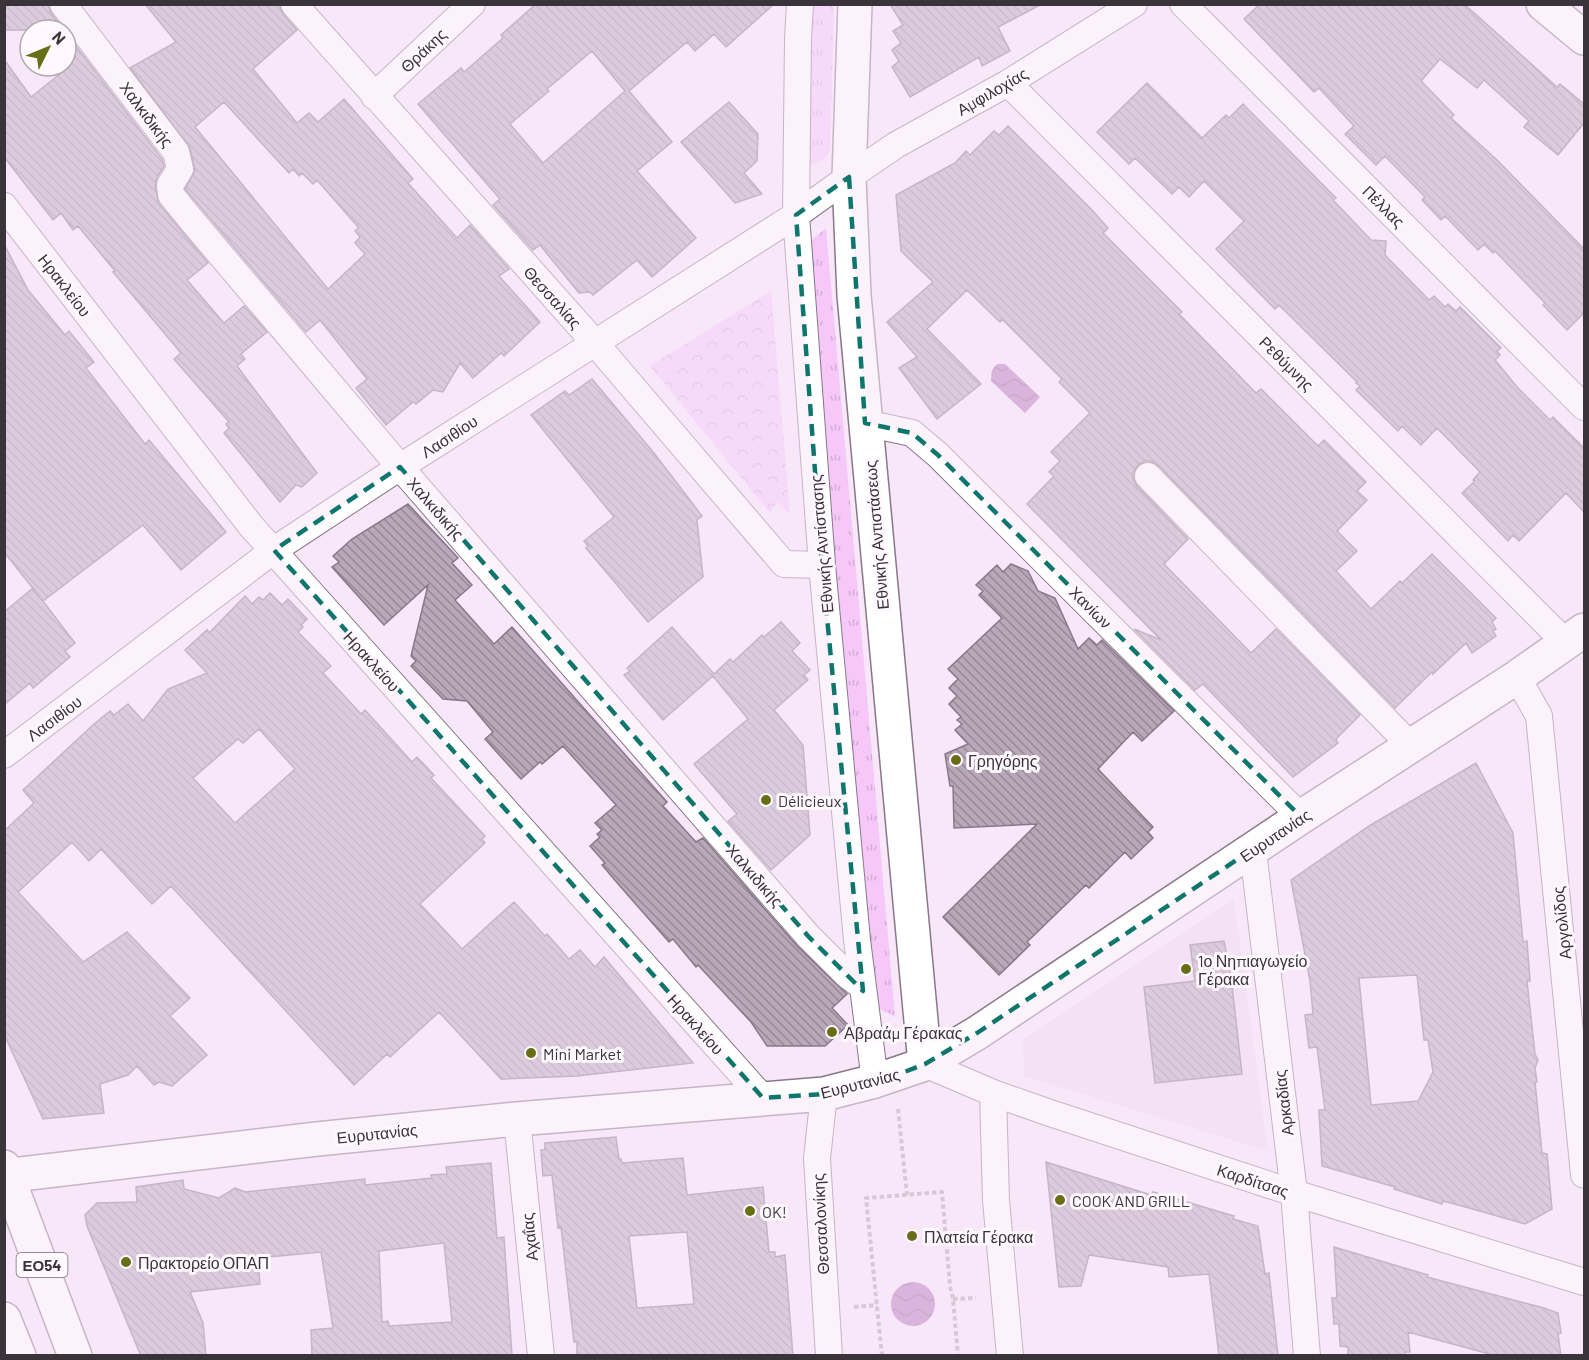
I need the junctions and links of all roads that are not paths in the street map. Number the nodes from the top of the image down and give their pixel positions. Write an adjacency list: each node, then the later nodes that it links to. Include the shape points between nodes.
1 (63, 4): 18 (street, Χαλκιδικής, via 176,152 180,169 170,185 171,195)
2 (294, 4): 11 (street, Θεσσαλίας)
3 (472, 4): 11 (street, Θράκης)
4 (800, 4): 14 (street, Εθνικής Αντίστασης)
5 (855, 4): 12 (street, Εθνικής Αντιστάσεως)
6 (1134, 4): 10 (street, Αμφιλοχίας)
7 (1183, 4): 16 (street, Πέλλας)
8 (1544, 4): 9 (street)
9 (1584, 38)
10 (1008, 83): 12 (street, Αμφιλοχίας, via 896,145); 22 (street, Ρεθύμνης)
11 (374, 96): 15 (street, Θεσσαλίας)
12 (849, 177): 14 (street, Λασιθίου); 17 (street, Εθνικής Αντιστάσεως)
13 (4, 206): 20 (street, Ηρακλείου, via 251,526)
14 (796, 215): 15 (street, Λασιθίου); 21 (street, Εθνικής Αντίστασης)
15 (595, 343): 18 (street, Λασιθίου); 21 (street, Θεσσαλίας, via 784,564)
16 (1584, 407)
17 (865, 423): 26 (street, Χανίων, via 912,433 938,455); 30 (street, Εθνικής Αντιστάσεως)
18 (400, 467): 20 (street, Λασιθίου); 29 (street, Χαλκιδικής, via 808,936)
19 (1148, 476): 24 (street)
20 (274, 550): 25 (street, Λασιθίου); 34 (street, Ηρακλείου)
21 (822, 566): 29 (street, Εθνικής Αντίστασης)
22 (1575, 636): 23 (street, Ευρυτανίας)
23 (1517, 678): 24 (street, Ευρυτανίας); 28 (street, Αργολίδος, via 1539,716)
24 (1411, 746): 26 (street, Ευρυτανίας)
25 (4, 755)
26 (1301, 817): 27 (street, Ευρυτανίας)
27 (1253, 851): 30 (street, Ευρυτανίας); 38 (street, Αρκαδίας)
28 (1576, 982): 37 (street, Αργολίδος)
29 (863, 987): 31 (street, Εθνικής Αντίστασης)
30 (925, 1064): 31 (street, Ευρυτανίας); 33 (street, Καρδίτσας)
31 (884, 1078): 32 (street, Ευρυτανίας)
32 (824, 1094): 34 (street, Ευρυτανίας); 44 (street, Θεσσαλονίκης, via 817,1158)
33 (993, 1094): 38 (street, Καρδίτσας); 45 (street, via 996,1200)
34 (763, 1098): 35 (street, Ευρυτανίας)
35 (517, 1119): 36 (street, Ευρυτανίας); 43 (street, Αχαΐας)
36 (6, 1173): 42 (street, ΕΟ54)
37 (1584, 1175)
38 (1294, 1193): 39 (street, Καρδίτσας); 46 (street, Αρκαδίας)
39 (1584, 1282)
40 (4, 1318): 41 (street)
41 (19, 1356)
42 (75, 1356)
43 (541, 1356)
44 (829, 1356)
45 (1010, 1356)
46 (1307, 1356)

